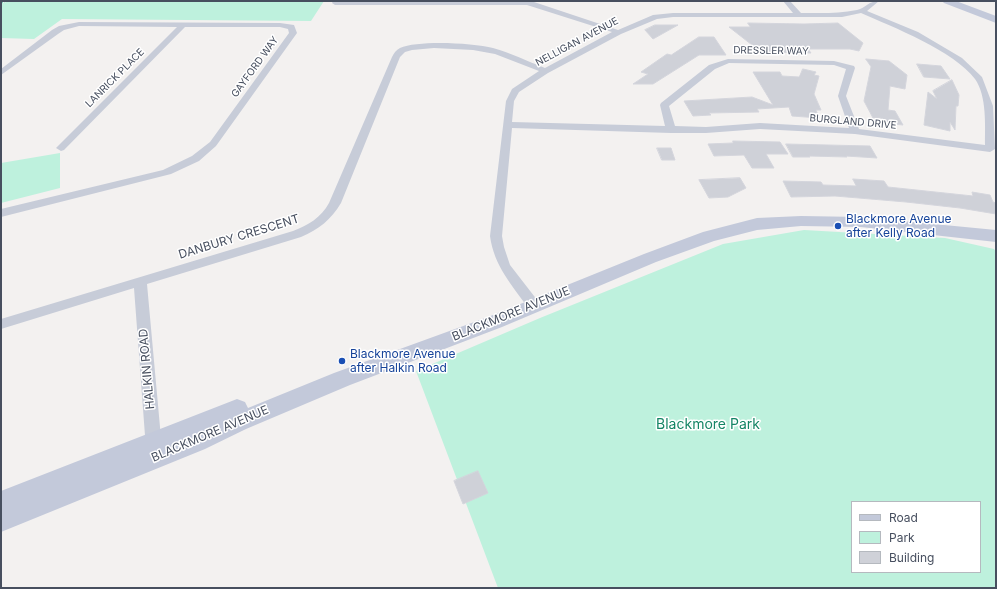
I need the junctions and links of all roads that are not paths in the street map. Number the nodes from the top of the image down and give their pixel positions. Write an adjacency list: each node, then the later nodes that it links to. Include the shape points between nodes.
1 (336, 1): 6 (street, via 335,3)
2 (786, 1): 9 (street)
3 (876, 1): 8 (street, NELLIGAN AVENUE)
4 (947, 1): 10 (street)
5 (955, 1): 10 (street)
6 (433, 2): 7 (street)
7 (528, 2): 12 (street)
8 (862, 11): 9 (street, NELLIGAN AVENUE, via 842,15); 17 (street, BURGLAND DRIVE, via 915,34 959,60 979,79 989,106 990,149)
9 (799, 15): 12 (street, NELLIGAN AVENUE, via 673,15 656,17)
10 (996, 18)
11 (184, 24): 14 (street, GAYFORD WAY, via 71,25 55,32); 18 (street, LANRICK PLACE); 19 (street, GAYFORD WAY, via 287,26 293,33 211,147 200,157 167,172)
12 (618, 32): 13 (street, NELLIGAN AVENUE)
13 (545, 71): 15 (street, NELLIGAN AVENUE, via 515,91 510,101); 21 (street, DANBURY CRESCENT, via 484,48 401,47 335,203 320,223 297,234)
14 (1, 73)
15 (507, 125): 16 (street, BURGLAND DRIVE); 22 (street, NELLIGAN AVENUE, via 496,226 497,248 505,268)
16 (671, 130): 17 (street, BURGLAND DRIVE, via 760,126); 17 (street, DRESSLER WAY, via 664,105 712,67 728,61 834,63 851,68 842,96)
17 (855, 131)
18 (62, 148)
19 (1, 213)
20 (995, 233): 22 (street, BLACKMORE AVENUE, via 861,222 800,220 757,224 709,236)
21 (140, 281): 23 (street, DANBURY CRESCENT); 24 (street, HALKIN ROAD)
22 (531, 301): 24 (street, BLACKMORE AVENUE, via 495,322)
23 (1, 324)
24 (154, 450): 25 (street, BLACKMORE AVENUE); 26 (street, BLACKMORE AVENUE)
25 (1, 504)
26 (1, 518)

